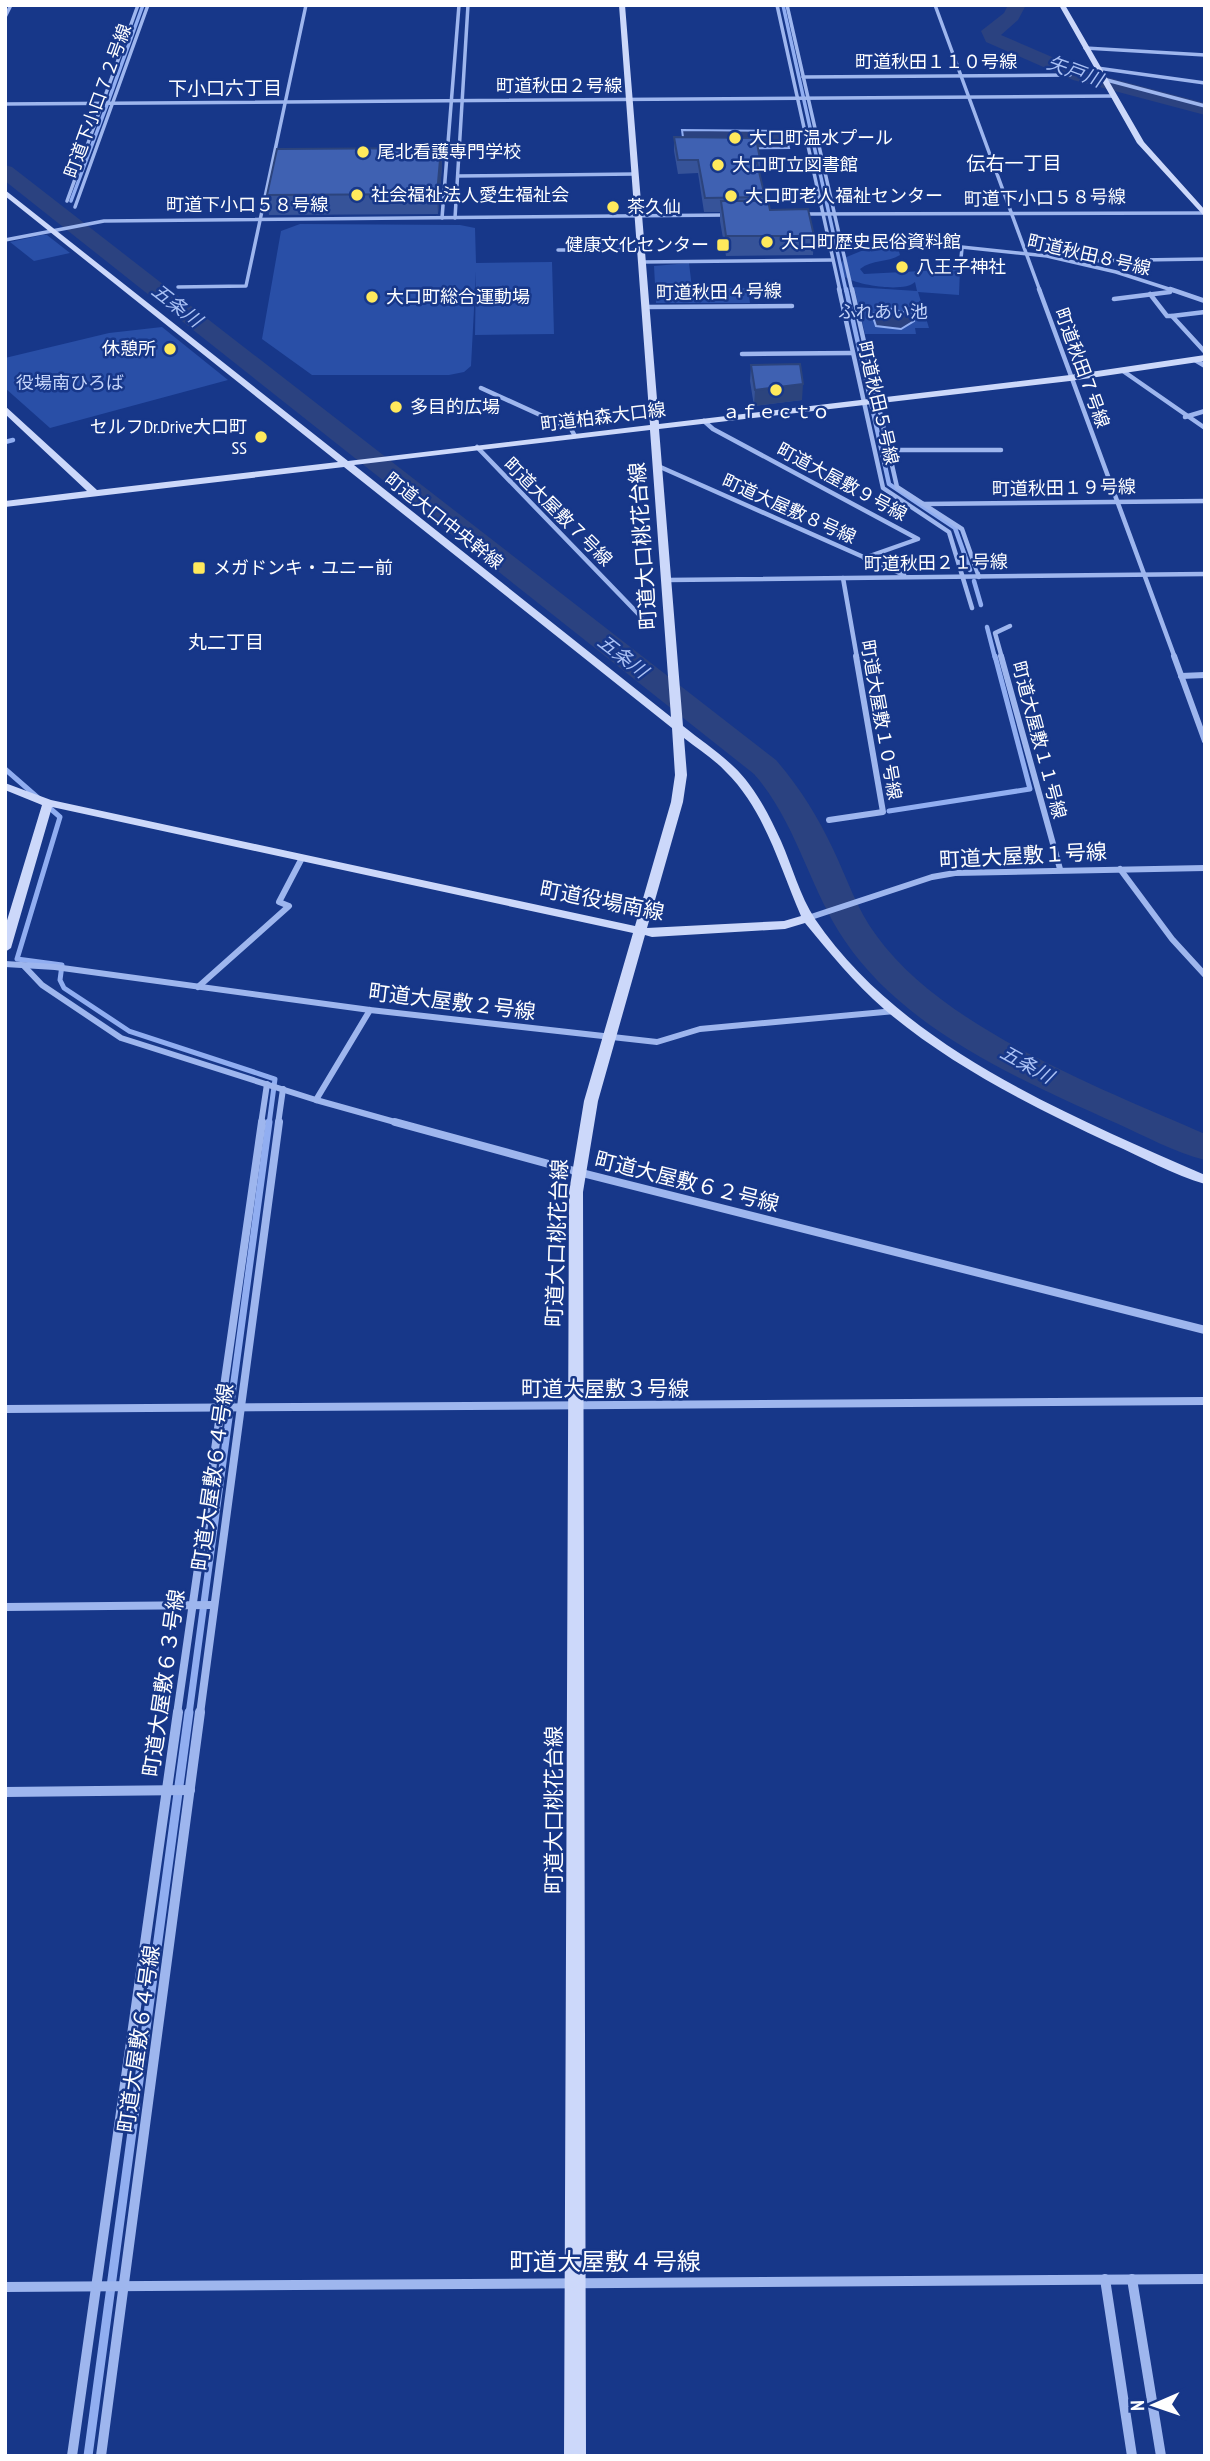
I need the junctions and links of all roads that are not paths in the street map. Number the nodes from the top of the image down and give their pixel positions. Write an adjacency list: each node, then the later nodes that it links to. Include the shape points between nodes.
1 (11, 5): 12 (street)
2 (138, 5): 29 (street)
3 (148, 5): 30 (street, 町道下小口７２号線)
4 (306, 5): 28 (street)
5 (459, 5): 26 (street)
6 (468, 5): 27 (street)
7 (622, 5): 25 (street, 町道大口桃花台線)
8 (777, 5): 23 (street, 町道秋田５号線)
9 (787, 5): 18 (street)
10 (935, 5): 17 (street, 町道秋田７号線)
11 (1062, 5): 13 (street)
12 (5, 18)
13 (1085, 48): 14 (street); 15 (street)
14 (1205, 55)
15 (1097, 68): 19 (street); 20 (street)
16 (1070, 75): 17 (street, 町道秋田１１０号線)
17 (960, 76): 18 (street, 町道秋田１１０号線); 22 (street, 町道秋田７号線)
18 (803, 77): 24 (street)
19 (1103, 79): 21 (street); 32 (street)
20 (1205, 83)
21 (1112, 96): 22 (street, 町道秋田２号線); 39 (street, via 1141,143)
22 (968, 97): 24 (street, 町道秋田２号線); 38 (street, 町道秋田７号線)
23 (797, 98): 24 (street, 町道秋田２号線); 25 (street, 町道秋田２号線); 41 (street, 町道秋田５号線)
24 (808, 98): 42 (street)
25 (629, 99): 27 (street, 町道秋田２号線); 33 (street, 町道大口桃花台線)
26 (451, 101): 27 (street, 町道秋田２号線); 28 (street, 町道秋田２号線); 45 (street)
27 (463, 101): 34 (street)
28 (286, 102): 30 (street, 町道秋田２号線); 47 (street)
29 (102, 103): 30 (street, 町道秋田２号線); 31 (street, 町道秋田２号線); 36 (street)
30 (113, 103): 37 (street, 町道下小口７２号線)
31 (5, 104)
32 (1205, 106)
33 (635, 174): 34 (street); 44 (street, 町道大口桃花台線)
34 (458, 176): 46 (street)
35 (5, 192): 48 (street, 町道大口中央幹線)
36 (67, 201)
37 (75, 207)
38 (1009, 212): 39 (street, 町道下小口５８号線); 42 (street, 町道下小口５８号線); 54 (street, 町道秋田７号線)
39 (1204, 213)
40 (796, 214): 41 (street, 町道下小口５８号線)
41 (822, 214): 42 (street, 町道下小口５８号線); 56 (street, 町道秋田５号線)
42 (834, 214): 49 (street)
43 (730, 215): 44 (street, 町道下小口５８号線)
44 (638, 216): 46 (street, 町道下小口５８号線); 53 (street, 町道大口桃花台線)
45 (442, 218): 46 (street, 町道下小口５８号線); 47 (street, 町道下小口５８号線)
46 (455, 218)
47 (260, 219): 48 (street, 町道下小口５８号線, via 92,222); 60 (street, via 246,286)
48 (57, 230): 50 (street, 町道下小口５８号線); 91 (street, 町道大口中央幹線)
49 (839, 234): 51 (street, 町道秋田８号線); 79 (street)
50 (5, 240)
51 (962, 248): 54 (street, 町道秋田８号線); 59 (street)
52 (558, 250): 53 (street)
53 (641, 250): 57 (street, 町道大口桃花台線)
54 (1024, 253): 58 (street, 町道秋田８号線); 77 (street, 町道秋田７号線)
55 (1205, 259): 58 (street)
56 (832, 260): 57 (street); 73 (street, 町道秋田５号線)
57 (642, 262): 68 (street, 町道大口桃花台線)
58 (1074, 262): 61 (street, 町道秋田８号線)
59 (960, 268)
60 (178, 287)
61 (1174, 291): 62 (street); 64 (street, 町道秋田８号線)
62 (1150, 294): 65 (street); 70 (street, via 1167,316)
63 (1205, 295): 64 (street)
64 (1192, 296): 66 (street, 町道秋田８号線)
65 (1114, 299)
66 (1205, 301)
67 (792, 306): 68 (street, 町道秋田４号線)
68 (645, 307): 85 (street, 町道大口桃花台線)
69 (1205, 312): 70 (street)
70 (1172, 316): 71 (street)
71 (1205, 352)
72 (742, 354): 73 (street)
73 (853, 354): 80 (street, 町道秋田５号線)
74 (1200, 359): 75 (street); 76 (street, 町道柏森大口線)
75 (1205, 366)
76 (1123, 372): 77 (street, 町道柏森大口線); 83 (street)
77 (1070, 378): 79 (street, 町道柏森大口線); 97 (street, 町道秋田７号線)
78 (481, 388): 87 (street, via 571,429)
79 (877, 401): 80 (street, 町道柏森大口線); 89 (street)
80 (864, 402): 84 (street, 町道柏森大口線); 102 (street, 町道秋田５号線, via 883,488 948,532)
81 (5, 409): 93 (street)
82 (1205, 411): 83 (street)
83 (1185, 417): 86 (street)
84 (704, 421): 85 (street, 町道柏森大口線); 98 (street, 町道大屋敷９号線, via 918,539)
85 (655, 427): 87 (street, 町道柏森大口線); 92 (street, 町道大口桃花台線)
86 (1205, 428)
87 (575, 436): 88 (street, 町道柏森大口線)
88 (477, 447): 91 (street, 町道柏森大口線); 107 (street, 町道大屋敷７号線)
89 (888, 450): 90 (street); 96 (street, via 897,487)
90 (1001, 450)
91 (343, 463): 93 (street, 町道柏森大口線); 113 (street, 町道大口中央幹線)
92 (658, 466): 98 (street, 町道大屋敷８号線); 105 (street, 町道大口桃花台線)
93 (93, 492): 95 (street, 町道柏森大口線)
94 (1205, 503): 97 (street, 町道秋田１９号線)
95 (5, 504)
96 (923, 504): 97 (street, 町道秋田１９号線); 101 (street, via 962,529)
97 (1118, 504): 100 (street, 町道秋田７号線)
98 (864, 558): 104 (street, 町道大屋敷８号線)
99 (1205, 574): 100 (street, 町道秋田２１号線)
100 (1144, 575): 101 (street, 町道秋田２１号線); 110 (street, 町道秋田７号線)
101 (979, 576): 102 (street, 町道秋田２１号線)
102 (964, 577): 104 (street, 町道秋田２１号線); 106 (street, 町道秋田５号線)
103 (843, 578): 104 (street, 町道秋田２１号線); 105 (street, 町道秋田２１号線); 117 (street, 町道大屋敷１０号線, via 883,812)
104 (909, 578)
105 (667, 580): 113 (street, 町道大口桃花台線)
106 (972, 608)
107 (649, 625)
108 (1010, 626): 120 (street, 町道大屋敷１１号線, via 995,633)
109 (1205, 675): 110 (street)
110 (1181, 676): 111 (street, 町道秋田７号線)
111 (1196, 716): 112 (street); 114 (street, 町道秋田７号線)
112 (1205, 720)
113 (676, 721): 122 (street, 町道大口中央幹線, via 749,789 779,843); 123 (street, 町道大口桃花台線, via 680,789)
114 (1205, 741)
115 (5, 786): 116 (street, 町道役場南線)
116 (48, 803): 118 (street, 町道役場南線); 124 (street)
117 (829, 820)
118 (302, 858): 123 (street, 町道役場南線); 128 (street, via 279,902 289,906)
119 (1205, 868): 121 (street, 町道大屋敷１号線)
120 (1060, 869): 121 (street, 町道大屋敷１号線); 122 (street, 町道大屋敷１号線, via 955,873)
121 (1120, 869): 127 (street)
122 (808, 918): 123 (street, 町道役場南線, via 785,925 692,932); 130 (street, via 839,960)
123 (640, 930): 131 (street, 町道大口桃花台線)
124 (5, 948)
125 (5, 964): 126 (street, 町道大屋敷２号線)
126 (24, 966): 128 (street, 町道大屋敷２号線); 132 (street, 町道大屋敷６２号線, via 42,985 121,1038)
127 (1205, 975)
128 (198, 987): 129 (street, 町道大屋敷２号線)
129 (370, 1010): 131 (street, 町道大屋敷２号線); 134 (street)
130 (895, 1011): 131 (street, 町道大屋敷２号線, via 700,1029 665,1042); 136 (street, via 1020,1093)
131 (608, 1038): 135 (street, 町道大口桃花台線)
132 (267, 1084): 133 (street, 町道大屋敷６２号線); 140 (street, 町道大屋敷６３号線)
133 (283, 1089): 134 (street, 町道大屋敷６２号線); 141 (street, 町道大屋敷６４号線)
134 (316, 1100): 135 (street, 町道大屋敷６２号線)
135 (578, 1172): 137 (street, 町道大屋敷６２号線); 139 (street, 町道大口桃花台線)
136 (1205, 1180)
137 (1205, 1330)
138 (1205, 1401): 139 (street, 町道大屋敷３号線)
139 (575, 1407): 141 (street, 町道大屋敷３号線); 152 (street, 町道大口桃花台線)
140 (220, 1408): 141 (street, 町道大屋敷３号線); 142 (street, 町道大屋敷３号線); 143 (street, 町道大屋敷６３号線)
141 (240, 1408): 144 (street, 町道大屋敷６４号線)
142 (5, 1409)
143 (193, 1605): 144 (street); 145 (street); 146 (street, 町道大屋敷６３号線)
144 (214, 1605): 147 (street, 町道大屋敷６４号線)
145 (5, 1607)
146 (167, 1790): 147 (street); 148 (street); 155 (street, 町道大屋敷６３号線)
147 (190, 1790): 153 (street, 町道大屋敷６４号線)
148 (5, 1792)
149 (1105, 2279): 150 (street, 町道大屋敷４号線); 152 (street, 町道大屋敷４号線); 159 (street)
150 (1132, 2279): 151 (street, 町道大屋敷４号線); 160 (street)
151 (1205, 2279)
152 (575, 2283): 153 (street, 町道大屋敷４号線); 158 (street, 町道大口桃花台線)
153 (124, 2286): 155 (street, 町道大屋敷４号線); 157 (street, 町道大屋敷６４号線)
154 (5, 2287): 155 (street, 町道大屋敷４号線)
155 (96, 2287): 156 (street, 町道大屋敷６３号線)
156 (72, 2456)
157 (102, 2456)
158 (575, 2456)
159 (1132, 2456)
160 (1161, 2456)

